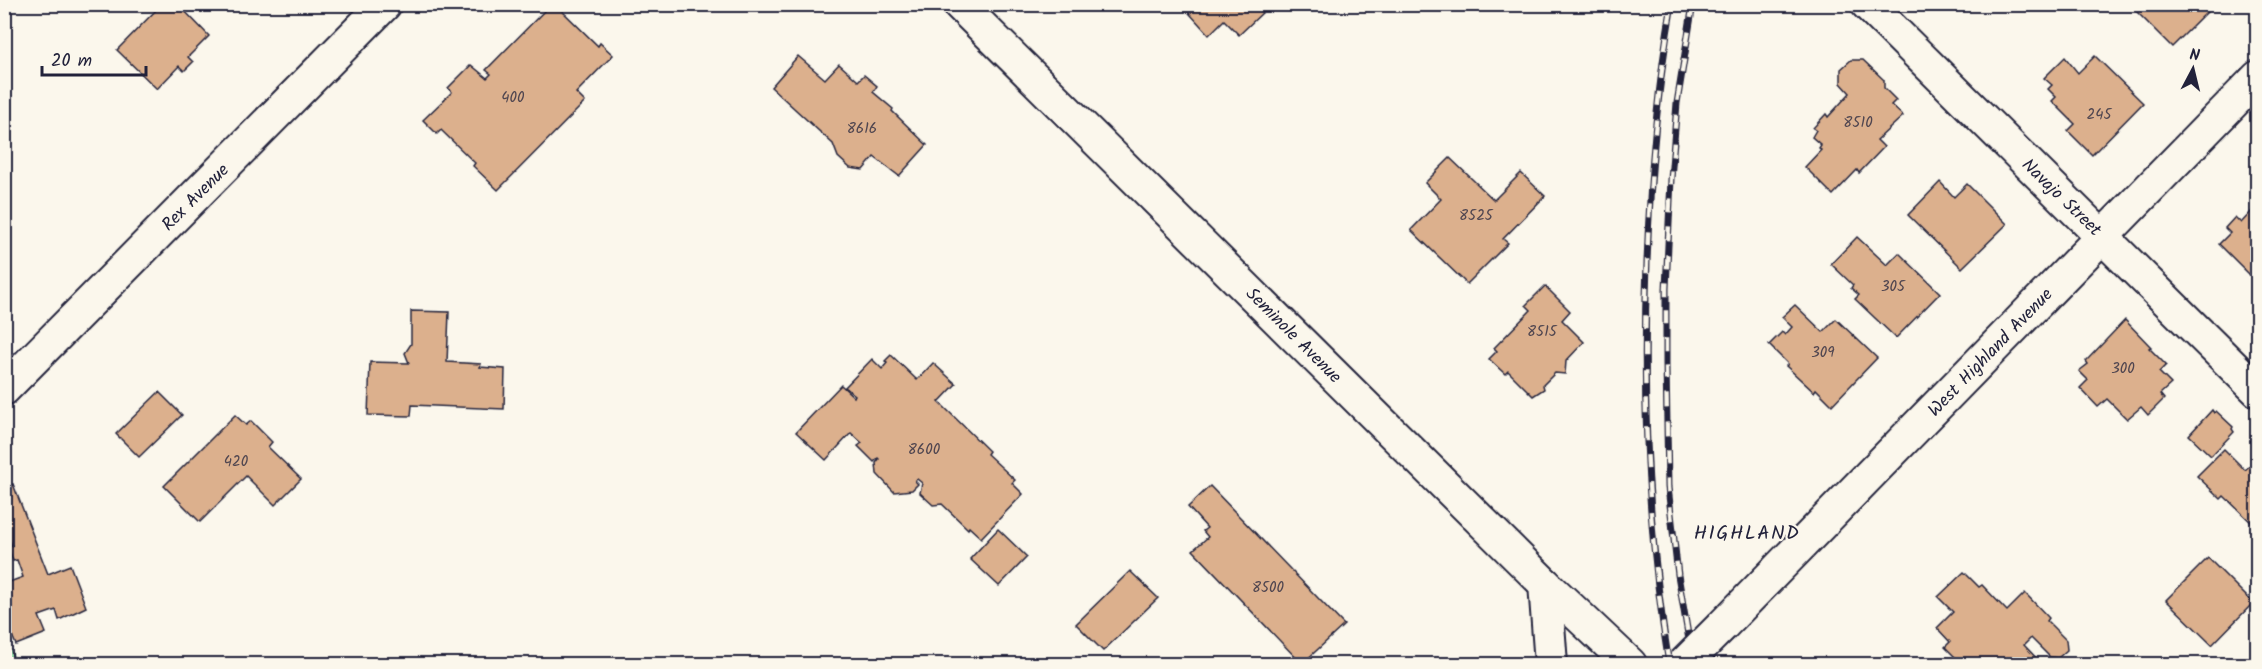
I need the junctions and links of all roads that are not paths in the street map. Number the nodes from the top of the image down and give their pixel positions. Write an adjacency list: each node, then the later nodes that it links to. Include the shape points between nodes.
1 (384, 4): 6 (street, Rex Avenue)
2 (959, 4): 8 (street, Seminole Avenue)
3 (1867, 4): 5 (street, Navajo Street)
4 (2258, 77): 5 (street, West Highland Avenue)
5 (2103, 237): 7 (street, Navajo Street); 11 (street, West Highland Avenue, bridge)
6 (4, 389)
7 (2258, 391)
8 (1545, 584): 9 (street, Seminole Avenue); 10 (street)
9 (1626, 660)
10 (1551, 664)
11 (1684, 664)

